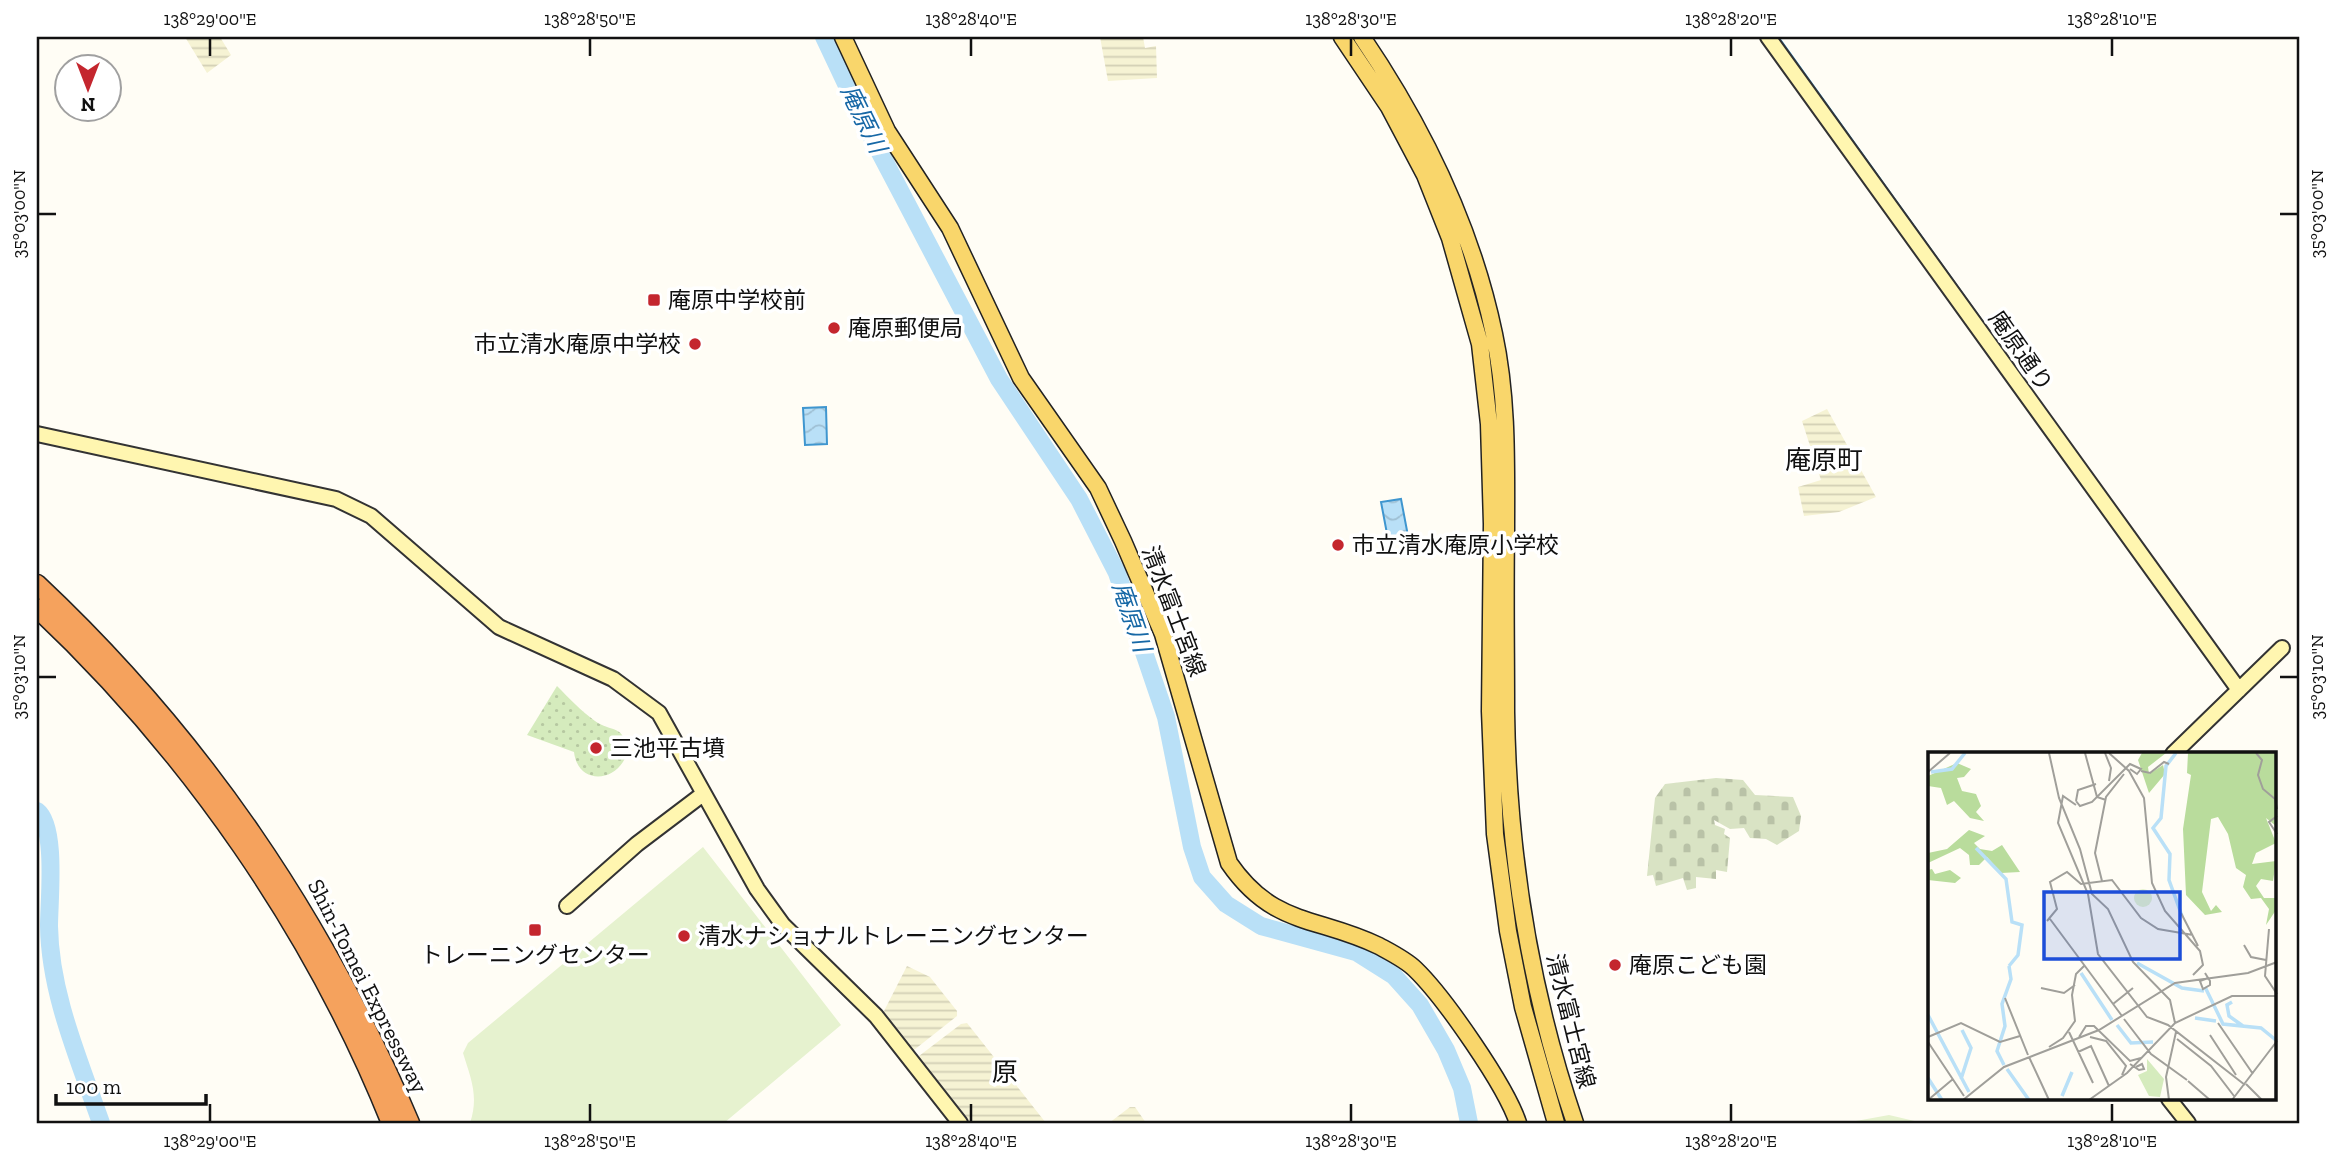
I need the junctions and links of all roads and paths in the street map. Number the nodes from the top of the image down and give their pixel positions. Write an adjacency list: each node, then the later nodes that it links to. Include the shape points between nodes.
1 (843, 37): 18 (main road, 清水富士宮線, via 887,131 950,228 1021,378 1098,488 1123,541 1163,634 1229,863 1253,892 1284,914 1379,946 1413,966 1441,997 1506,1096)
2 (1342, 37): 19 (main road, 清水富士宮線, via 1389,107 1425,175 1450,238 1480,344 1489,424 1490,754 1495,834 1523,1007)
3 (1362, 37): 20 (main road, 清水富士宮線, via 1430,149 1476,269 1495,337 1505,426 1506,714 1512,829 1532,965)
4 (1768, 37): 9 (street, 庵原通り)
5 (37, 434): 12 (street, via 320,494 371,516 499,627 613,679 640,697 659,713)
6 (37, 584): 10 (highway, Shin-Tomei Expressway)
7 (37, 608): 10 (highway, Shin-Tomei Expressway)
8 (2281, 648): 9 (street)
9 (2239, 690): 11 (street)
10 (148, 711): 15 (highway, Shin-Tomei Expressway, via 278,903 353,1037); 16 (highway, Shin-Tomei Expressway, via 250,827 294,894 381,1055)
11 (2175, 752)
12 (703, 794): 13 (street); 17 (street, via 783,925 876,1016)
13 (567, 906)
14 (2170, 1100): 21 (street)
15 (391, 1123)
16 (410, 1123)
17 (960, 1123)
18 (1518, 1123)
19 (1556, 1123)
20 (1574, 1123)
21 (2188, 1123)

